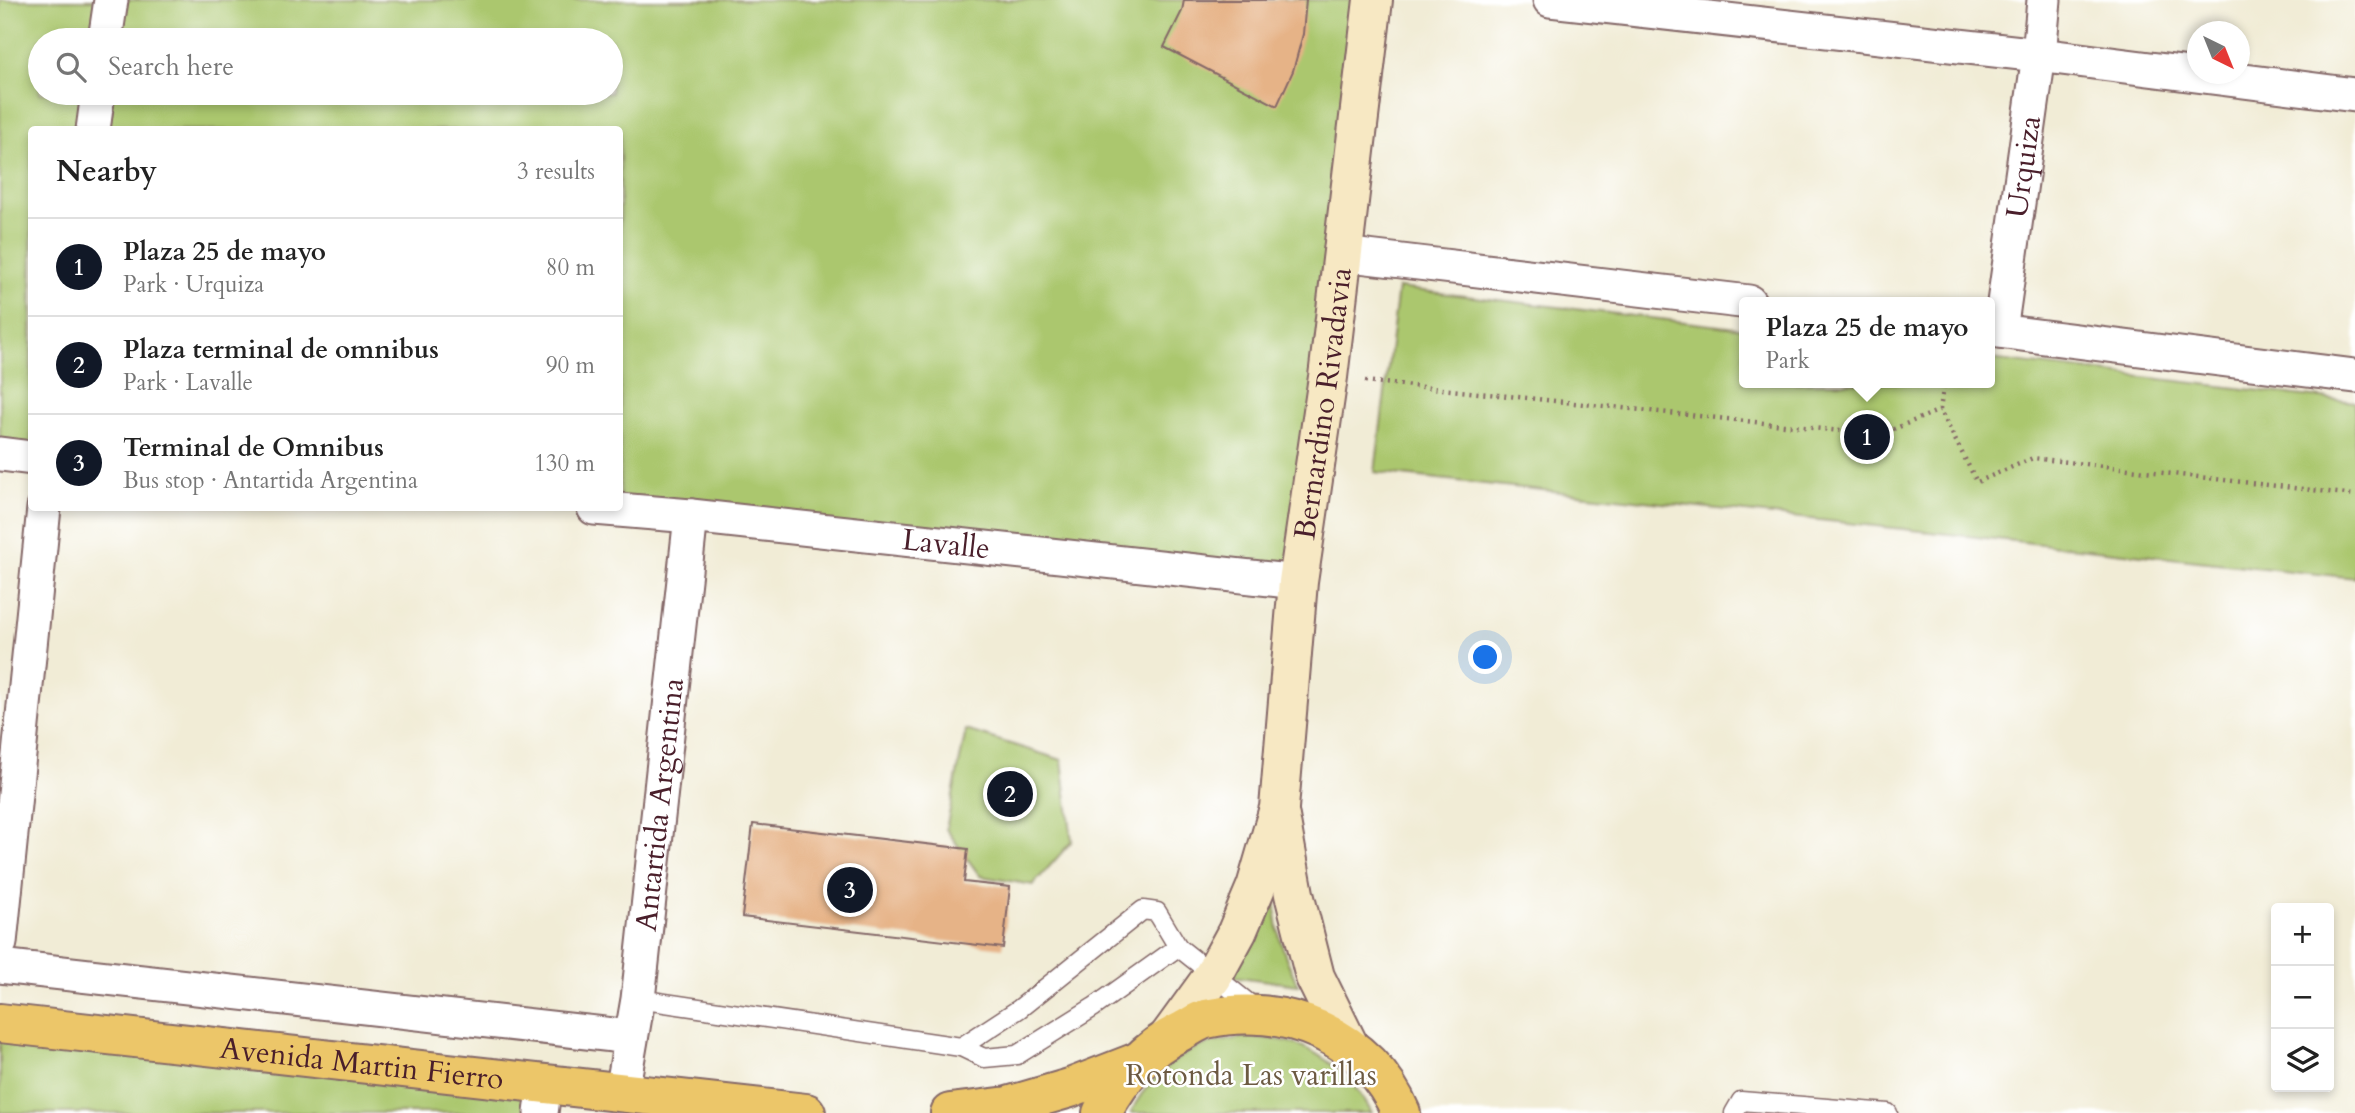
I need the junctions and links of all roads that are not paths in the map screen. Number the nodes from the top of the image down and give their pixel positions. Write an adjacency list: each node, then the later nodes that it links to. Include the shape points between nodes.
1 (111, 0): 5 (street)
2 (1373, 0): 10 (main road, Bernardino Rivadavia)
3 (1550, 0): 6 (street)
4 (2044, 0): 6 (street, Urquiza)
5 (107, 28)
6 (2039, 55): 7 (street); 12 (street, Urquiza)
7 (2355, 95)
8 (96, 105): 9 (street)
9 (94, 126)
10 (1342, 254): 11 (street); 19 (main road, Bernardino Rivadavia)
11 (1739, 301)
12 (1995, 331): 13 (street)
13 (2355, 376)
14 (0, 454): 15 (street)
15 (28, 458)
16 (623, 510): 18 (street, Lavalle)
17 (44, 511): 21 (street)
18 (691, 516): 19 (street, Lavalle); 25 (street, Antartida Argentina)
19 (1298, 582): 20 (main road, Bernardino Rivadavia)
20 (1279, 808): 24 (main road, Bernardino Rivadavia, via 1256,887); 30 (main road, Bernardino Rivadavia, via 1314,976)
21 (0, 943)
22 (1178, 947): 24 (lane); 31 (lane, via 1017,1055 984,1058); 31 (lane, via 1157,912 1143,910 1020,1009)
23 (0, 966): 28 (street)
24 (1213, 976): 26 (lane); 29 (main road, Bernardino Rivadavia)
25 (638, 999): 28 (street, Antartida Argentina); 31 (lane)
26 (1265, 1015): 29 (highway, via 1204,1020); 30 (highway, via 1314,1027)
27 (0, 1023): 34 (highway, Avenida Martin Fierro)
28 (631, 1037): 33 (street, Antartida Argentina)
29 (1168, 1038): 32 (highway)
30 (1349, 1046): 35 (highway, via 1386,1086)
31 (961, 1047)
32 (1137, 1062): 37 (highway, via 1008,1105); 38 (highway)
33 (622, 1092): 34 (highway, Avenida Martin Fierro); 36 (highway, Avenida Martin Fierro)
34 (543, 1098)
35 (1401, 1112)
36 (806, 1113)
37 (950, 1113)
38 (1102, 1113)
39 (1734, 1113): 40 (lane, via 1741,1101)
40 (1888, 1113)

